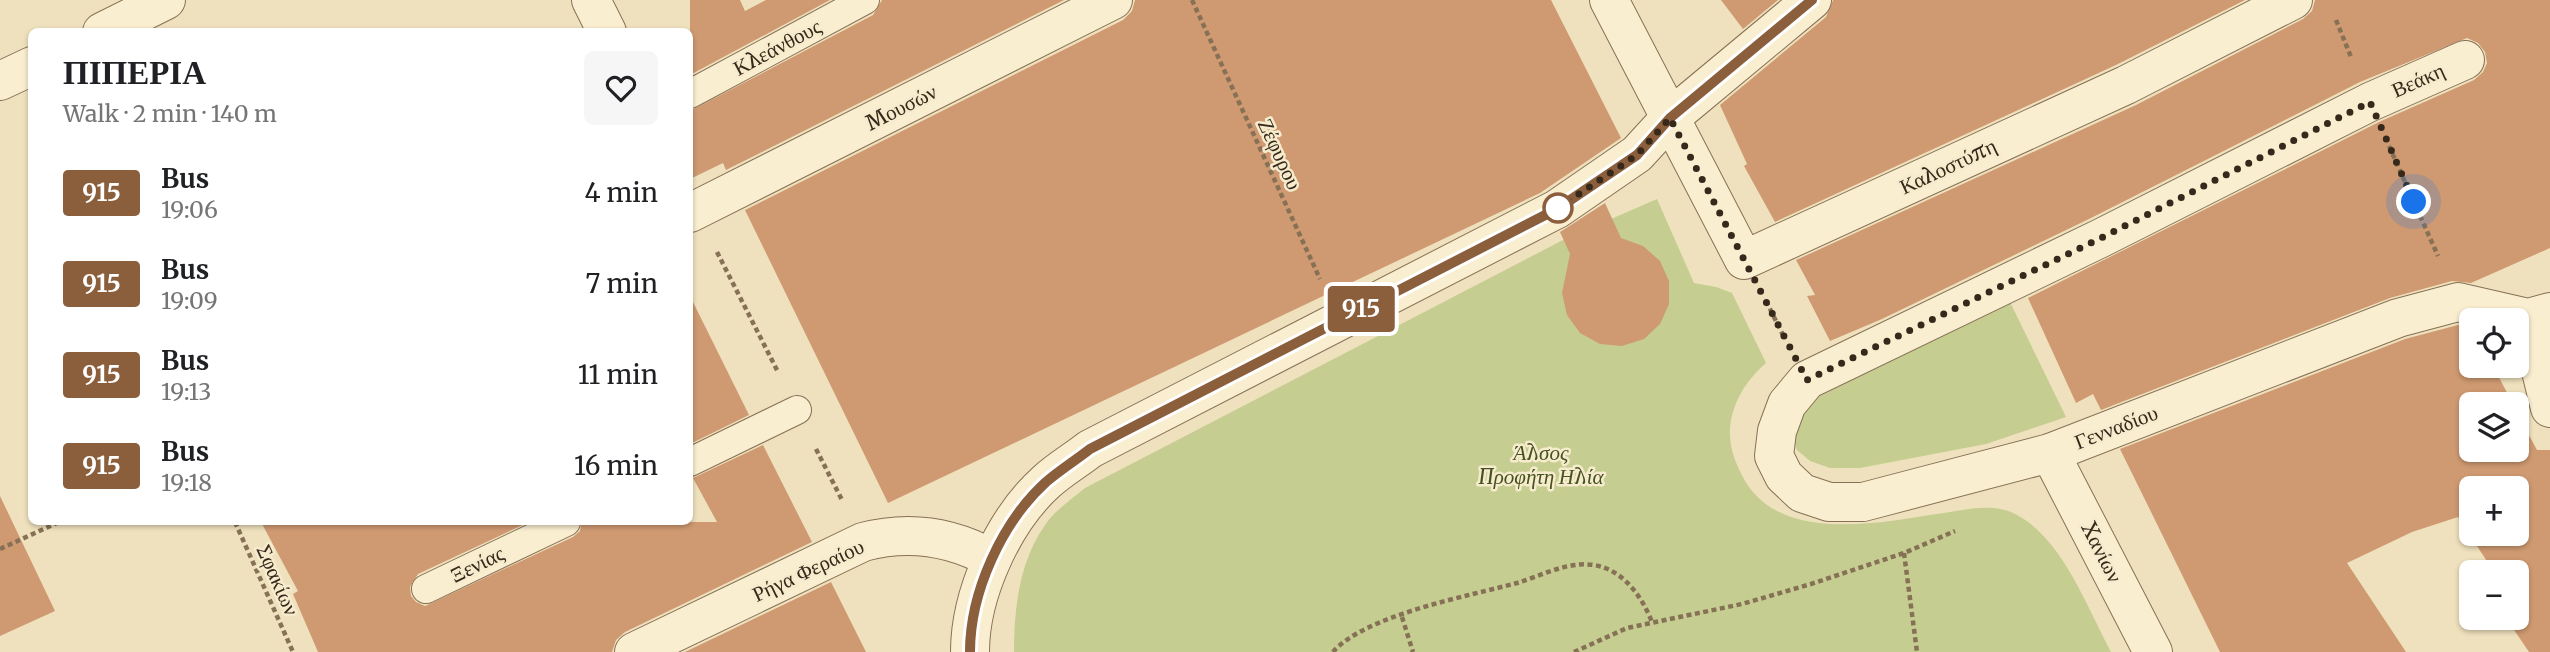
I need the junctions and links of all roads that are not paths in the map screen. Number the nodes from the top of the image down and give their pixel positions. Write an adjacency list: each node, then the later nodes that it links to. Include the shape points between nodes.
1 (166, 0): 8 (street)
2 (591, 0): 9 (street)
3 (865, 0): 13 (lane, Κλεάνθους)
4 (1113, 0): 15 (street, Μουσών)
5 (1609, 0): 14 (street)
6 (1812, 0): 14 (street)
7 (2293, 0): 14 (street, Καλοστύπη, via 2126,85 1744,260)
8 (110, 28)
9 (605, 28)
10 (2465, 60): 17 (street, Βεάκη, via 2370,102)
11 (28, 68): 12 (street)
12 (0, 81)
13 (693, 92)
14 (1670, 118): 23 (street, via 1637,155 1557,209 1090,449 1045,482)
15 (693, 207)
16 (2539, 315): 18 (street); 20 (street, Γενναδίου, via 2458,302 2398,318)
17 (1807, 380): 20 (street, Γενναδίου, via 1787,404 1774,456 1784,477 1802,493 1829,502 1863,502)
18 (2550, 408)
19 (797, 410): 21 (lane)
20 (2050, 453): 27 (street, Χανίων)
21 (693, 461)
22 (560, 525): 24 (lane, Ξενίας)
23 (992, 559): 25 (street, Ρήγα Φεραίου, via 939,538 882,537); 26 (street, via 974,616)
24 (426, 589)
25 (634, 652)
26 (971, 652)
27 (2153, 652)

